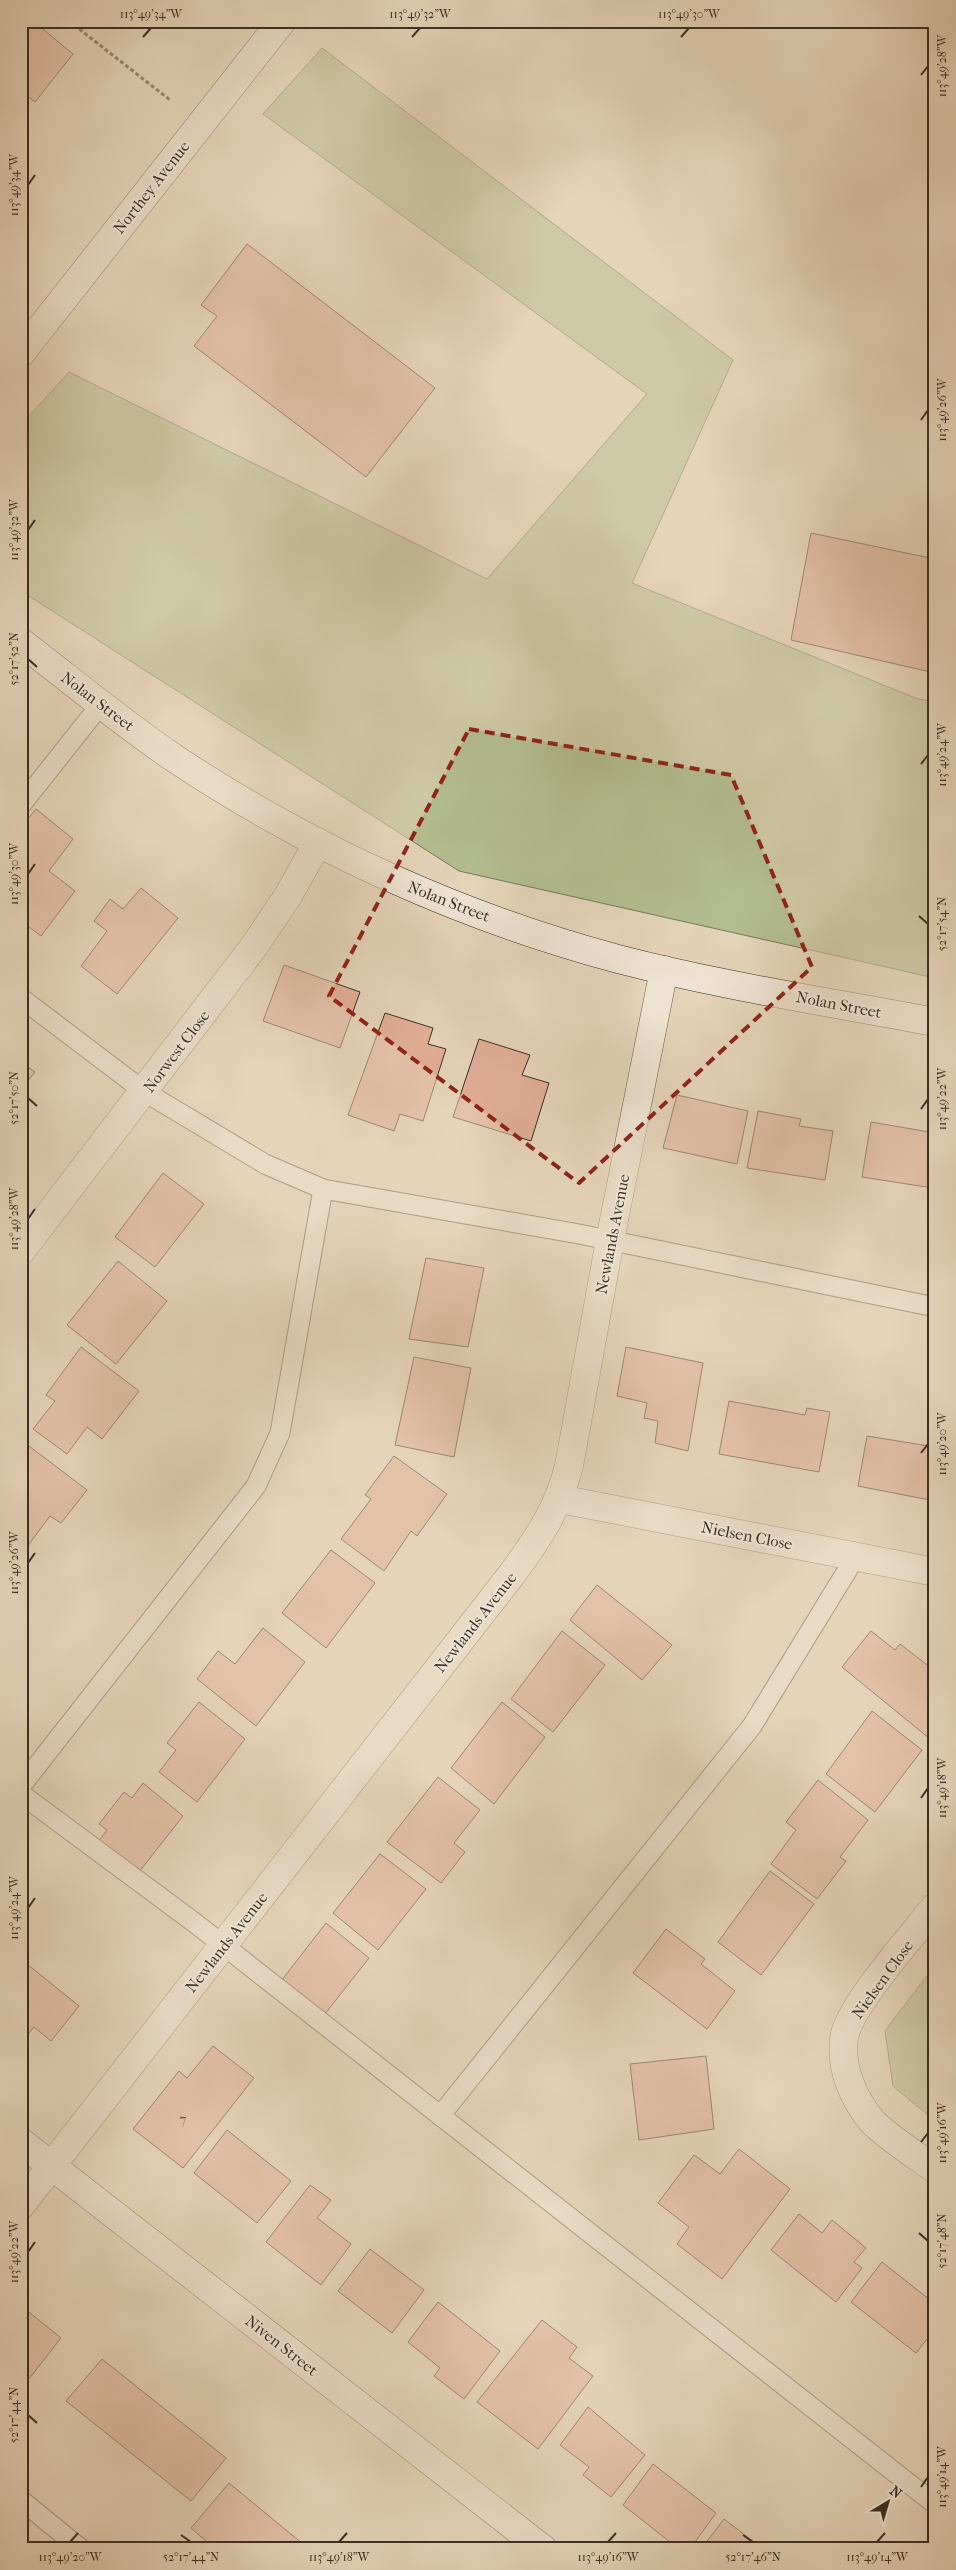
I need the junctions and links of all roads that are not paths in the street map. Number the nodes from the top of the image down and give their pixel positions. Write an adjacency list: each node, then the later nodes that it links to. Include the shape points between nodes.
1 (282, 21): 2 (street, Northey Avenue)
2 (21, 353)
3 (21, 642): 4 (street, Nolan Street)
4 (100, 704): 5 (lane); 6 (street, Nolan Street, via 175,758)
5 (21, 805)
6 (318, 842): 7 (street, Nolan Street, via 382,874 480,914 570,945); 10 (street, Norwest Close, via 288,896 255,945)
7 (664, 970): 9 (street, Nolan Street); 12 (street, Newlands Avenue)
8 (21, 998): 10 (lane)
9 (935, 1022)
10 (145, 1092): 11 (lane, via 266,1164); 13 (street, Norwest Close)
11 (323, 1189): 12 (lane); 18 (lane, via 280,1433 256,1486)
12 (610, 1240): 14 (lane); 15 (street, Newlands Avenue, via 570,1466)
13 (21, 1252)
14 (935, 1307)
15 (560, 1499): 16 (street, Nielsen Close); 21 (street, Newlands Avenue, via 539,1537 512,1574)
16 (856, 1556): 17 (street, Nielsen Close); 22 (lane, via 752,1726)
17 (935, 1572)
18 (21, 1786)
19 (21, 1794): 21 (lane)
20 (935, 1907): 25 (street, Nielsen Close, via 854,2012 844,2038 845,2066 854,2095 872,2121)
21 (224, 1945): 22 (lane); 24 (street, Newlands Avenue)
22 (440, 2116): 28 (lane)
23 (21, 2142): 24 (street, Niven Street)
24 (52, 2166): 26 (street, Newlands Avenue); 30 (street, Niven Street)
25 (935, 2169)
26 (21, 2205)
27 (21, 2500): 29 (lane)
28 (935, 2504)
29 (81, 2549)
30 (543, 2549)

